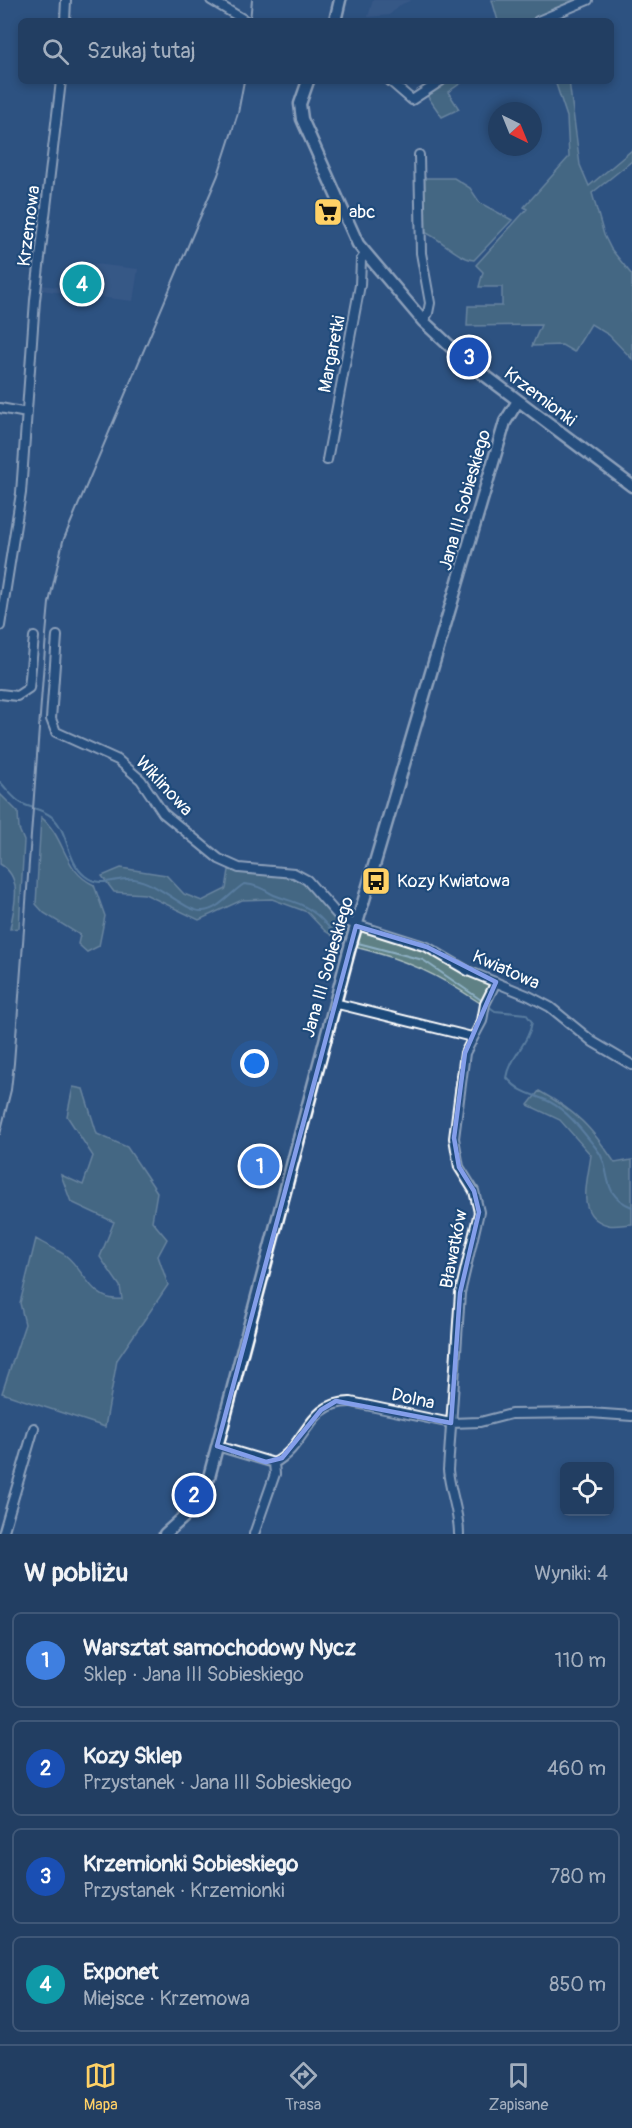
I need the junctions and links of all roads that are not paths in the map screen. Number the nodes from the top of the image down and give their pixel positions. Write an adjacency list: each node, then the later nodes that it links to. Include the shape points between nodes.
1 (66, 0): 5 (street)
2 (211, 0): 6 (street)
3 (340, 0): 7 (street)
4 (588, 0): 8 (street)
5 (65, 18)
6 (241, 18)
7 (336, 18)
8 (545, 18)
9 (61, 84): 18 (street, Krzemowa, via 35,300)
10 (307, 84): 14 (street, Krzemionki, via 300,104 302,119)
11 (393, 84): 12 (street, via 412,100)
12 (436, 84)
13 (419, 155): 15 (street, via 421,253 430,303)
14 (365, 254): 15 (street, Krzemionki); 19 (street, Margaretki)
15 (423, 321): 16 (street, Krzemionki, via 457,354)
16 (518, 401): 20 (street, Krzemionki); 25 (street, Jana III Sobieskiego, via 505,422)
17 (0, 408): 18 (street)
18 (27, 413): 21 (street, Krzemowa, via 21,493)
19 (327, 460)
20 (632, 486)
21 (0, 626)
22 (57, 636): 25 (street, Wiklinowa, via 51,719 56,732 118,760 141,780 163,813 219,860 239,868 294,873 307,880 342,920)
23 (34, 637): 24 (street, via 29,688 17,696)
24 (0, 694)
25 (356, 926): 26 (street, Kwiatowa, via 427,947); 27 (street, Jana III Sobieskiego)
26 (496, 982): 28 (street, Bławatków); 29 (street, Kwiatowa, via 550,1007 593,1042)
27 (334, 1003): 28 (street); 33 (street, Jana III Sobieskiego)
28 (472, 1037): 31 (street, Bławatków, via 462,1072 454,1138 459,1167 474,1191 479,1212 460,1293)
29 (632, 1065)
30 (632, 1416): 31 (street, Dolna, via 511,1414 480,1422)
31 (451, 1423): 34 (street, Dolna, via 336,1401 321,1410 289,1452); 38 (street, Bławatków, via 448,1470)
32 (34, 1428): 35 (street)
33 (217, 1446): 34 (street); 36 (street, Jana III Sobieskiego, via 200,1498 188,1515)
34 (274, 1463): 37 (street, via 275,1474)
35 (3, 1534)
36 (165, 1534)
37 (254, 1534)
38 (459, 1534)

